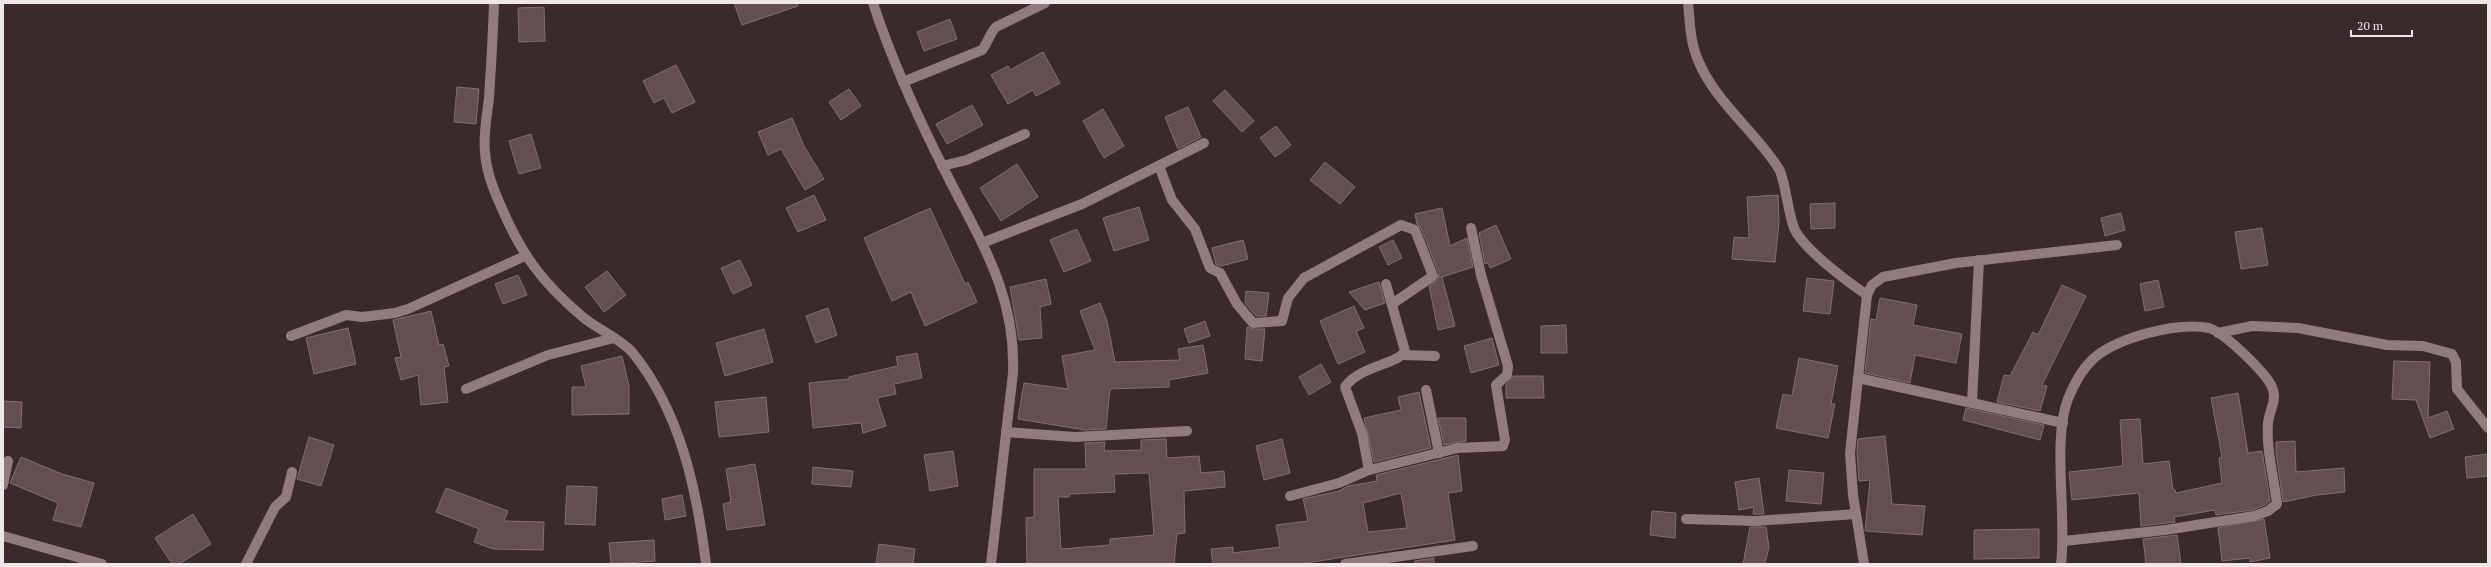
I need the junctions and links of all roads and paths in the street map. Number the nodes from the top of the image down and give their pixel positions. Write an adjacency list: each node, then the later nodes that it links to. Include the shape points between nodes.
1 (494, 3): 13 (street, via 485,152 494,190 512,234)
2 (873, 3): 5 (street)
3 (1045, 3): 5 (street, via 996,27 982,50)
4 (1688, 3): 16 (street, via 1690,33 1697,59 1708,80 1780,170 1786,203 1795,230 1812,250 1845,280)
5 (904, 82): 8 (street)
6 (1025, 134): 8 (street, via 967,160)
7 (1204, 143): 9 (street)
8 (942, 166): 11 (street)
9 (1159, 166): 11 (street, via 1082,204); 17 (street, via 1172,200 1195,229 1210,268 1220,273 1237,304 1253,323 1282,321 1288,298 1304,278 1401,225 1415,230 1433,276)
10 (1471, 228): 31 (street, via 1481,275 1508,366 1507,375 1496,385 1505,440 1503,446 1498,448 1482,446)
11 (982, 243): 30 (street, via 1004,293 1011,322 1014,367)
12 (2117, 245): 14 (street)
13 (525, 256): 19 (street, via 408,309 362,317 346,315); 20 (street, via 556,294)
14 (1979, 260): 16 (street, via 1883,277 1872,285); 26 (street)
15 (1386, 284): 17 (street)
16 (1867, 295): 23 (street)
17 (1392, 304): 21 (street, via 1402,337 1405,351)
18 (2218, 333): 27 (street, via 2210,328 2189,327 2155,332 2119,343 2094,358 2077,380 2068,400); 28 (street, via 2232,328 2252,326 2298,328 2371,343 2423,346 2452,354 2456,362 2457,390); 40 (street, via 2251,362 2272,387 2274,396 2268,421 2268,436 2277,504 2268,512 2254,516 2165,530)
19 (291, 336)
20 (614, 338): 24 (street, via 548,355); 44 (street, via 632,352 648,376 666,410 686,458 696,492)
21 (1403, 355): 22 (street); 33 (street, via 1363,370 1345,387 1362,433)
22 (1435, 356)
23 (1858, 378): 26 (street); 37 (street, via 1850,453)
24 (466, 389)
25 (1426, 390): 31 (street)
26 (1972, 403): 27 (street)
27 (2063, 423): 40 (street)
28 (2488, 428)
29 (1187, 431): 30 (street, via 1075,437)
30 (1006, 432): 45 (street)
31 (1439, 453): 33 (street)
32 (8, 462): 35 (street)
33 (1369, 470): 36 (street, via 1339,483)
34 (292, 472): 43 (street, via 286,497 275,507)
35 (3, 485)
36 (1290, 496)
37 (1856, 514): 38 (street, via 1756,522); 47 (street)
38 (1686, 518)
39 (3, 536): 42 (street)
40 (2064, 540): 48 (street)
41 (1473, 546): 46 (street)
42 (102, 564)
43 (246, 564)
44 (706, 564)
45 (991, 564)
46 (1345, 564)
47 (1864, 564)
48 (2061, 564)

